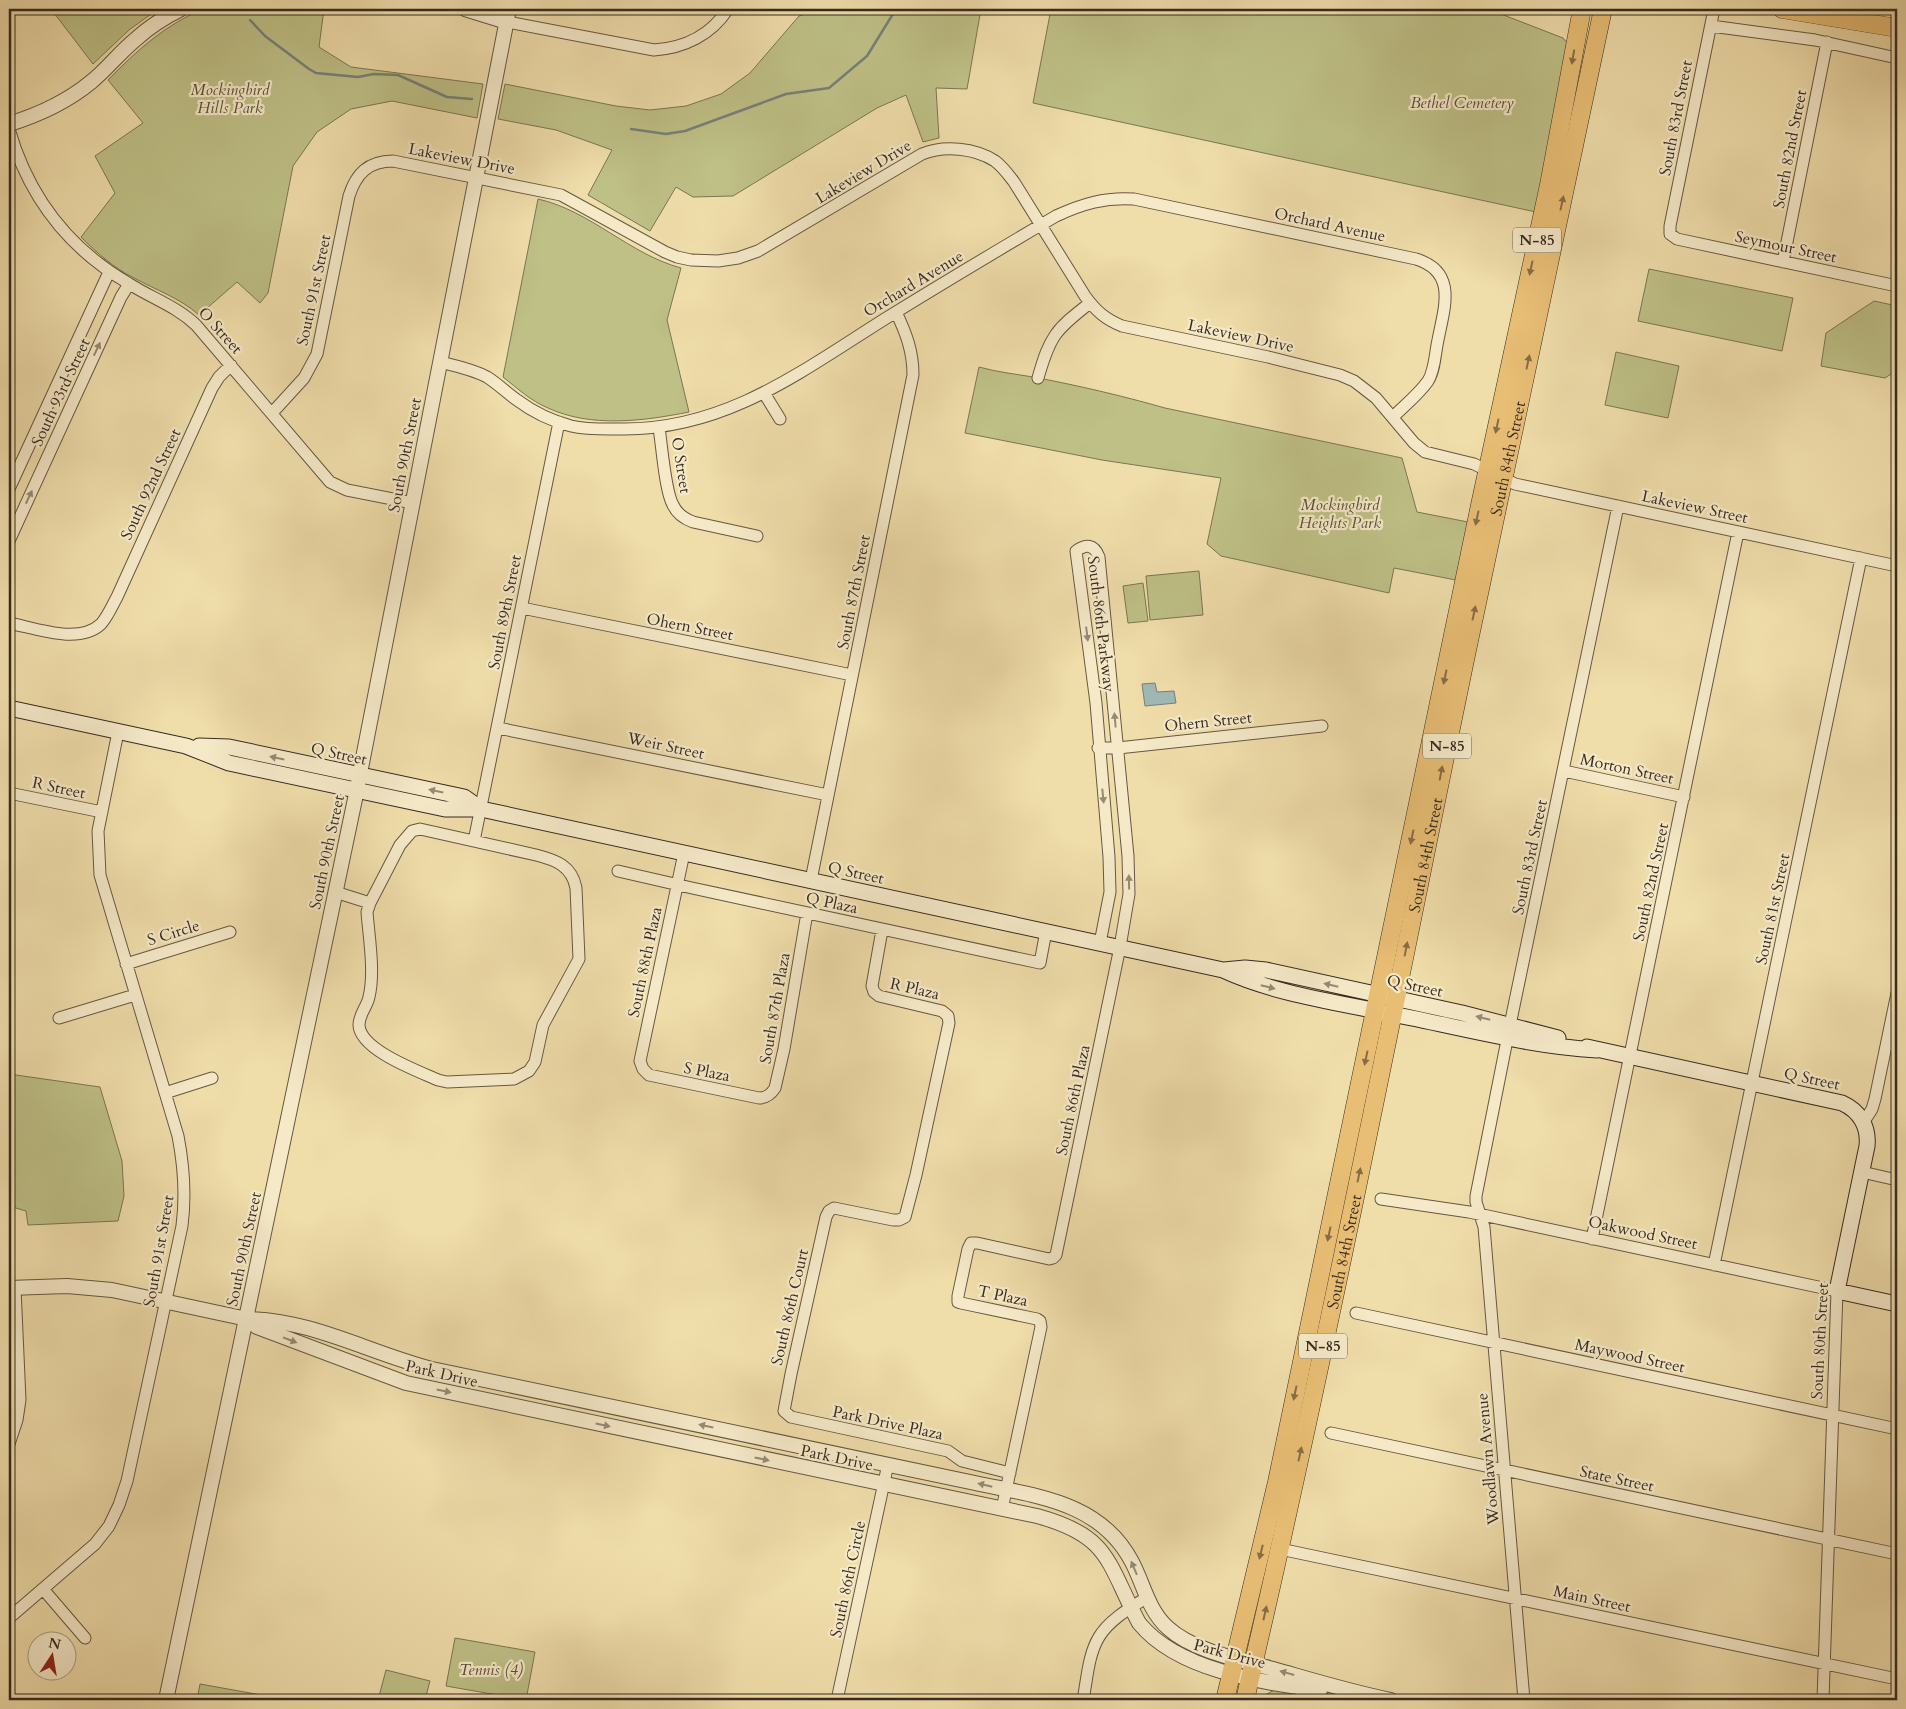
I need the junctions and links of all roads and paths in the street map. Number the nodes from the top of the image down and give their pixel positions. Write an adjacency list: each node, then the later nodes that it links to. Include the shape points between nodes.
1 (180, 9): 13 (street, via 135,39 92,82 73,95)
2 (465, 9): 8 (street)
3 (728, 9): 8 (street, via 716,24 697,38 674,48 654,50)
4 (1582, 9): 34 (main road, South 84th Street / N-85, one-way to 34)
5 (1602, 9): 34 (main road, South 84th Street / N-85, one-way to 5)
6 (1714, 9): 9 (street, South 83rd Street)
7 (1782, 9): 10 (main road)
8 (508, 16): 16 (street, South 90th Street)
9 (1711, 26): 11 (street); 18 (street, South 83rd Street)
10 (1897, 28)
11 (1827, 42): 12 (street); 19 (street, South 82nd Street)
12 (1897, 58)
13 (9, 124)
14 (9, 129): 20 (street, O Street, via 24,170 51,215 92,260)
15 (368, 166): 16 (street, Lakeview Drive, via 393,161); 29 (street, South 91st Street, via 356,178 349,196 317,354 304,378)
16 (477, 177): 17 (street, Lakeview Drive, via 561,195 665,252 691,260 718,261 758,251 922,154 956,149 983,155 1001,166); 25 (street, South 90th Street)
17 (1041, 226): 23 (street, Lakeview Drive); 24 (street, Orchard Avenue); 30 (street, Orchard Avenue, via 1088,203 1111,198 1134,199 1421,260 1441,276 1446,298 1431,373 1421,389)
18 (1670, 234): 19 (street, Seymour Street, via 1677,239)
19 (1783, 262): 22 (street, Seymour Street)
20 (109, 272): 21 (street, O Street); 35 (street, South 93rd Street)
21 (129, 284): 26 (street, O Street, via 185,314); 40 (street, South 93rd Street, one-way to 21)
22 (1897, 286)
23 (1090, 303): 27 (street, via 1054,335); 30 (street, Lakeview Drive, via 1099,314 1122,326 1340,374 1368,390)
24 (896, 312): 28 (street, Orchard Avenue); 47 (street, South 87th Street, via 911,346 912,374)
25 (440, 362): 32 (street, Orchard Avenue, via 481,374 531,410); 36 (street, South 90th Street)
26 (231, 366): 29 (street, O Street); 46 (street, South 92nd Street, via 212,388 105,619 92,631 75,635)
27 (1038, 378)
28 (764, 393): 31 (street); 33 (street, Orchard Avenue, via 714,415)
29 (272, 413): 36 (street, O Street, via 330,482 347,490)
30 (1393, 417): 34 (street, Lakeview Drive, via 1425,452 1474,464)
31 (780, 419)
32 (559, 422): 33 (street, Orchard Avenue, via 590,428); 45 (street, South 89th Street)
33 (659, 428): 39 (street, O Street, via 670,498 676,510 694,522)
34 (1495, 474): 37 (street, Lakeview Street, via 1515,484); 83 (main road, South 84th Street / N-85)
35 (9, 489)
36 (413, 503): 57 (street, South 90th Street)
37 (1618, 506): 38 (street, Lakeview Street); 56 (street, South 83rd Street)
38 (1738, 532): 41 (street, Lakeview Street); 60 (street, South 82nd Street)
39 (757, 536)
40 (9, 541)
41 (1861, 558): 42 (street, Lakeview Street); 89 (street, South 81st Street)
42 (1897, 566)
43 (1104, 602): 44 (street); 44 (street, South 86th Parkway, via 1099,557 1092,546 1083,546 1076,551 1076,560); 48 (street, South 86th Parkway)
44 (1083, 604): 49 (street, South 86th Parkway, one-way to 49)
45 (522, 608): 47 (street, Ohern Street); 52 (street, South 89th Street)
46 (9, 623)
47 (852, 675): 59 (street, South 87th Street)
48 (1113, 699): 49 (street); 55 (street, South 86th Parkway, one-way to 48)
49 (1096, 703): 54 (street, South 86th Parkway)
50 (9, 708): 53 (main road, Q Street)
51 (1322, 726): 55 (street, Ohern Street)
52 (498, 728): 59 (street, Weir Street); 61 (street, South 89th Street)
53 (118, 732): 57 (main road, Q Street, via 186,746 229,747); 62 (street, South 91st Street)
54 (1098, 748): 55 (street, Ohern Street); 64 (street, South 86th Parkway, one-way to 64)
55 (1118, 748): 63 (street, South 86th Parkway)
56 (1564, 771): 60 (street, Morton Street); 85 (street, South 83rd Street)
57 (358, 782): 61 (main road, Q Street, via 464,797); 70 (street, South 90th Street)
58 (9, 793): 62 (street, R Street)
59 (828, 795): 68 (street, South 87th Street)
60 (1684, 796): 86 (street, South 82nd Street)
61 (481, 809): 65 (street, South 89th Street); 66 (main road, Q Street)
62 (102, 812): 80 (street, South 91st Street, via 98,841 100,876)
63 (1127, 839): 64 (street); 73 (street, South 86th Parkway, one-way to 63, via 1129,894)
64 (1107, 841): 72 (street, South 86th Parkway, via 1110,892)
65 (474, 842): 71 (street, via 412,831 400,846); 71 (street, via 554,860 567,868 574,878 578,959 544,1025 538,1053 529,1071 514,1079 447,1082 386,1055 361,1036 360,1017 369,998 371,977 367,912)
66 (684, 853): 68 (main road, Q Street); 69 (street, South 88th Plaza)
67 (618, 871): 69 (street, Q Plaza)
68 (811, 880): 76 (main road, Q Street)
69 (677, 884): 74 (street, Q Plaza); 87 (street, South 88th Plaza, via 640,1061)
70 (335, 892): 71 (street); 106 (street, South 90th Street)
71 (370, 902)
72 (1107, 904): 73 (street); 78 (street, South 86th Parkway)
73 (1126, 908): 79 (street, South 86th Parkway)
74 (807, 914): 75 (street, Q Plaza); 91 (street, South 87th Plaza, via 775,1088 768,1096)
75 (882, 930): 76 (street, Q Plaza, via 1040,964); 96 (street, R Plaza, via 872,986 874,992 878,996 942,1011 948,1016 949,1023 907,1213 903,1219 893,1220)
76 (1046, 931): 78 (main road, Q Street)
77 (230, 932): 80 (street, S Circle)
78 (1100, 943): 79 (main road, Q Street)
79 (1120, 947): 83 (main road, Q Street, via 1223,970 1266,970); 103 (street, South 86th Plaza, via 1056,1254 1053,1258 971,1243)
80 (126, 964): 82 (street, South 91st Street)
81 (1897, 993): 92 (street, via 1875,1099)
82 (135, 994): 84 (street); 90 (street, South 91st Street)
83 (1386, 1005): 85 (main road, Q Street); 120 (main road, South 84th Street / N-85, one-way to 83); 129 (main road, South 84th Street / N-85, one-way to 129)
84 (59, 1018)
85 (1509, 1031): 86 (main road, Q Street); 97 (street, South 83rd Street, via 1476,1196)
86 (1630, 1056): 89 (main road, Q Street); 98 (street, South 82nd Street)
87 (649, 1075): 91 (street, S Plaza)
88 (212, 1078): 90 (street)
89 (1753, 1083): 92 (main road, Q Street, via 1842,1102 1856,1110); 99 (street, South 81st Street)
90 (165, 1092): 102 (street, South 91st Street, via 182,1156 185,1199)
91 (759, 1098)
92 (1863, 1123): 93 (main road, South 80th Street, via 1868,1135)
93 (1862, 1172): 94 (street); 101 (main road, South 80th Street)
94 (1897, 1180)
95 (1381, 1199): 97 (street, Oakwood Street)
96 (831, 1209): 108 (street, South 86th Court, via 826,1217 809,1288 784,1407)
97 (1480, 1215): 98 (street, Oakwood Street); 107 (street, Woodlawn Avenue, via 1484,1227)
98 (1592, 1239): 99 (street, Oakwood Street)
99 (1714, 1266): 101 (street, Oakwood Street)
100 (12, 1288): 102 (street, Park Drive, via 90,1286); 112 (street, via 20,1400)
101 (1837, 1291): 104 (main road, Oakwood Street); 109 (street, South 80th Street)
102 (166, 1301): 106 (street, Park Drive); 122 (street, South 91st Street, via 128,1481 120,1505 95,1544)
103 (958, 1302): 115 (street, T Plaza, via 1040,1321)
104 (1897, 1304)
105 (1356, 1313): 107 (street, Maywood Street)
106 (247, 1319): 113 (street, Park Drive, one-way to 106, via 432,1369 314,1329); 116 (street, Park Drive, one-way to 116, via 257,1327 406,1383); 132 (street, South 90th Street)
107 (1493, 1343): 109 (street, Maywood Street); 114 (street, Woodlawn Avenue)
108 (786, 1413): 115 (street, Park Drive Plaza, via 791,1417 948,1451 962,1461)
109 (1833, 1415): 110 (street, Maywood Street); 119 (street, South 80th Street)
110 (1897, 1429)
111 (1331, 1433): 114 (street, State Street)
112 (9, 1444)
113 (888, 1464): 116 (street, South 86th Circle); 117 (street, Park Drive, one-way to 113)
114 (1504, 1471): 119 (street, State Street); 124 (street, Woodlawn Avenue)
115 (1010, 1472): 117 (street)
116 (884, 1484): 118 (street, Park Drive); 133 (street, South 86th Circle)
117 (1007, 1490): 118 (street); 123 (street, Park Drive, one-way to 117, via 1126,1552 1103,1526 1064,1503)
118 (1002, 1509): 125 (street, Park Drive, via 1064,1524 1091,1540 1108,1560)
119 (1829, 1539): 121 (street, State Street); 128 (street, South 80th Street)
120 (1280, 1549): 124 (street, Main Street); 130 (main road, South 84th Street / N-85, one-way to 120)
121 (1897, 1554)
122 (43, 1589): 126 (street, South 91st Street); 127 (street)
123 (1146, 1598): 125 (street); 129 (street, Park Drive, via 1168,1629)
124 (1515, 1598): 128 (street, Main Street); 138 (street, Woodlawn Avenue)
125 (1130, 1607): 129 (street, Park Drive, via 1147,1633 1164,1647 1193,1662); 134 (street, via 1098,1638)
126 (9, 1618)
127 (85, 1638)
128 (1824, 1663): 131 (street, Main Street); 139 (street, South 80th Street)
129 (1233, 1666): 130 (street, Park Drive); 135 (main road, South 84th Street / N-85)
130 (1252, 1670): 136 (main road, South 84th Street / N-85); 137 (street, Park Drive, via 1306,1688)
131 (1897, 1679)
132 (166, 1700)
133 (837, 1700)
134 (1083, 1700)
135 (1225, 1700)
136 (1245, 1700)
137 (1391, 1700)
138 (1524, 1700)
139 (1823, 1700)

